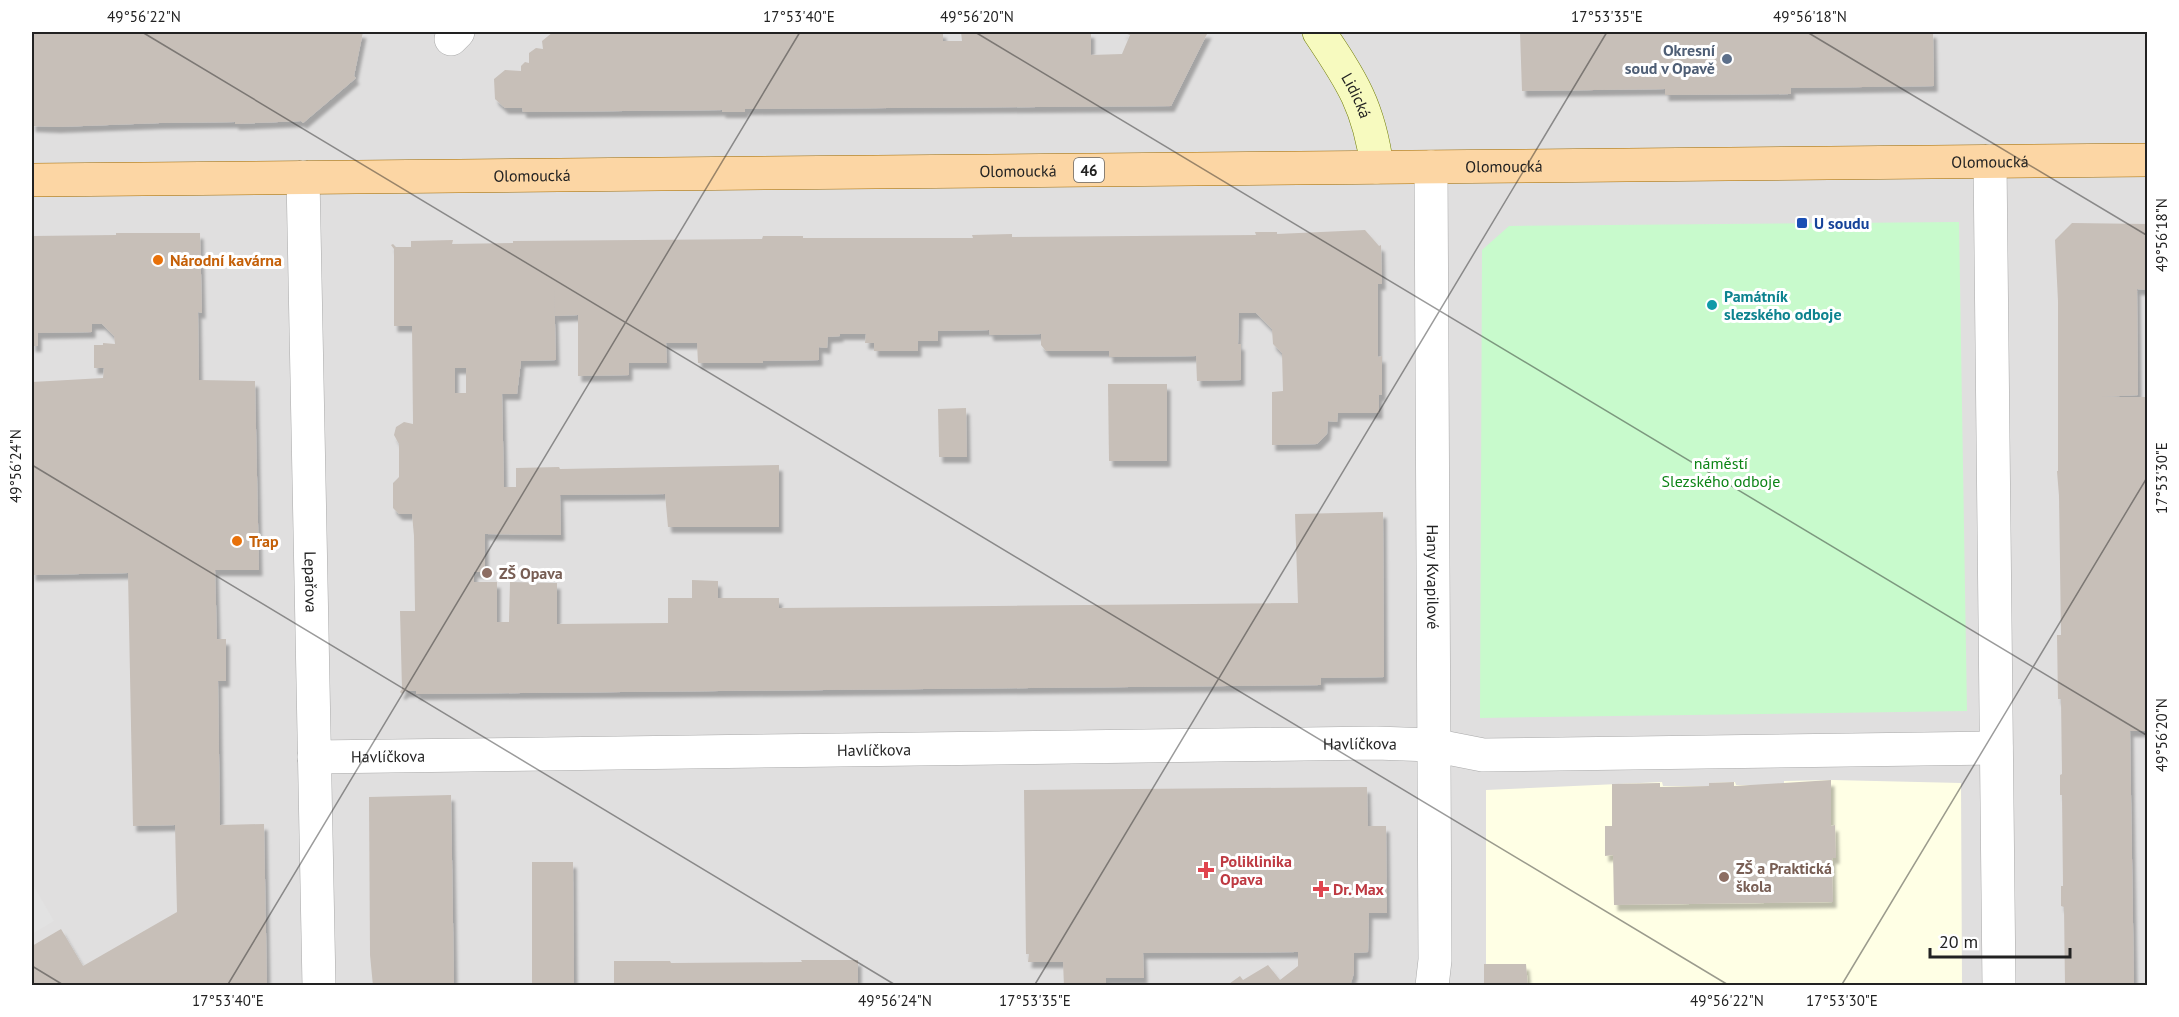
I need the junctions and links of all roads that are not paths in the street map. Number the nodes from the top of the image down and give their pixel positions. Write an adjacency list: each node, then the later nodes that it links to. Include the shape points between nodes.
1 (1319, 32): 5 (street, Lidická, via 1357,91 1374,141)
2 (2148, 160): 3 (main road, Olomoucká / 46)
3 (1990, 161): 4 (main road, Olomoucká / 46); 9 (street)
4 (1431, 166): 5 (main road, Olomoucká / 46); 8 (street, Hany Kvapilové)
5 (1377, 167): 6 (main road, Olomoucká / 46)
6 (303, 177): 7 (main road, Olomoucká / 46); 10 (street, Lepařova)
7 (32, 180)
8 (1432, 745): 9 (street, Havlíčkova, via 1483,755); 10 (street, Havlíčkova); 12 (street, Hany Kvapilové)
9 (1996, 748): 13 (street)
10 (314, 757): 11 (street, Lepařova)
11 (320, 986)
12 (1432, 986)
13 (1999, 986)

